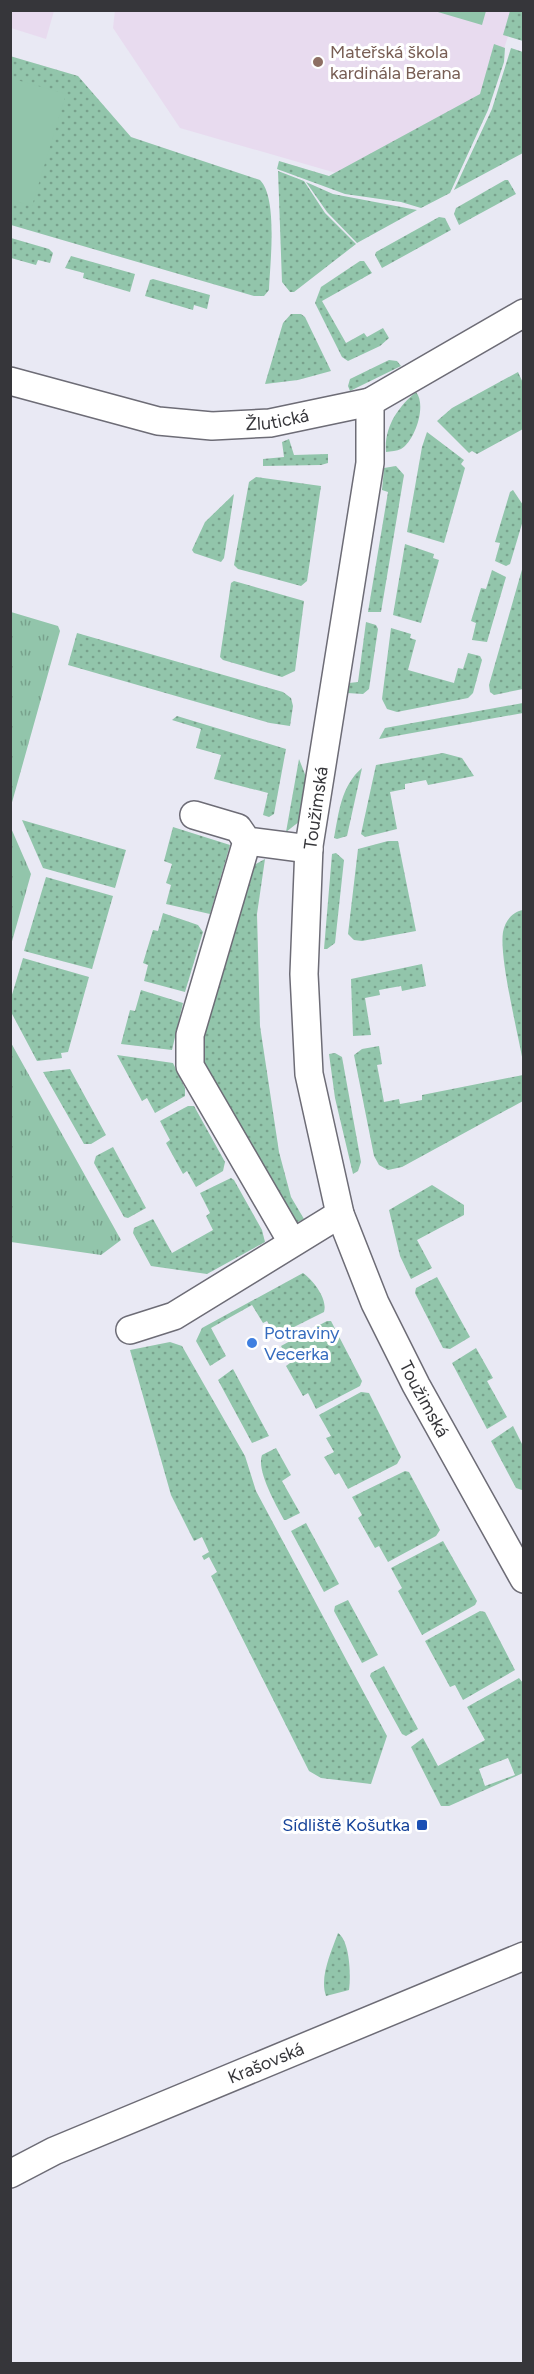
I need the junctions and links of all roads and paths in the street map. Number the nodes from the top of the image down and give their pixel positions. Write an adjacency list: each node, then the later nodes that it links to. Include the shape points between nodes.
1 (524, 313): 3 (street, Žlutická)
2 (10, 381): 3 (street, Žlutická, via 158,421 212,426 270,423)
3 (370, 402): 6 (street, Toužimská, via 370,463)
4 (194, 815): 5 (street, via 238,828)
5 (247, 841): 6 (street); 8 (street, via 190,1035 190,1066)
6 (309, 849): 7 (street, Toužimská, via 304,974 309,1074)
7 (340, 1214): 8 (street); 10 (street, Toužimská, via 375,1303 416,1385)
8 (292, 1242): 9 (street, via 174,1317)
9 (130, 1330)
10 (524, 1579)
11 (524, 1956): 12 (street, Krašovská, via 65,2147)
12 (10, 2174)

